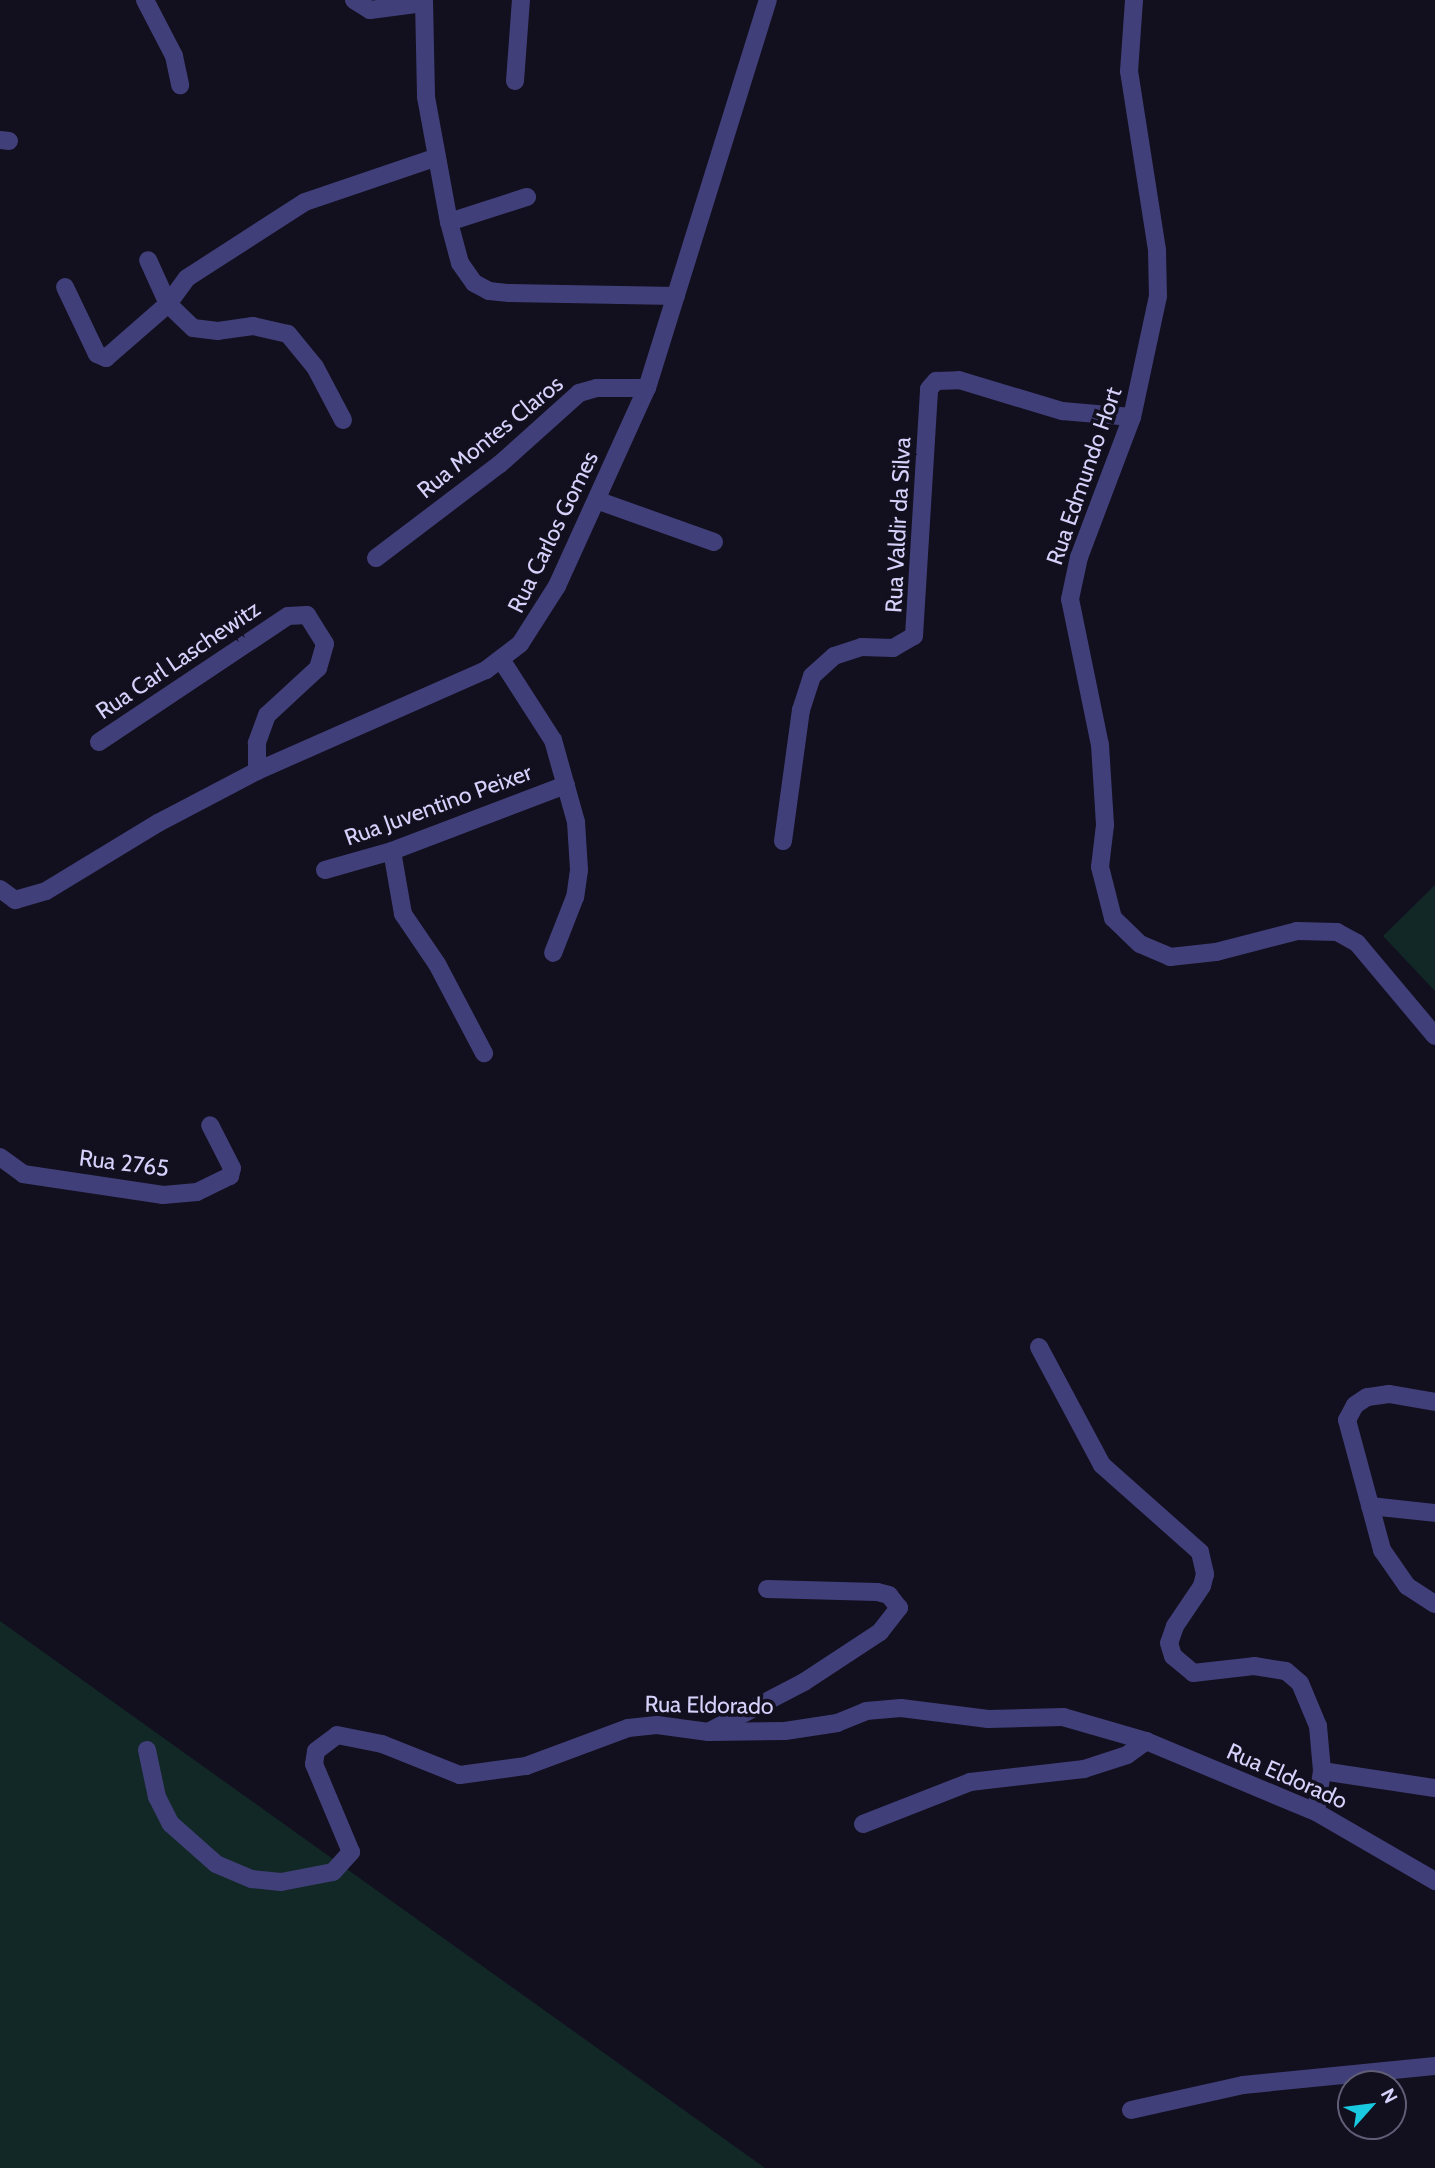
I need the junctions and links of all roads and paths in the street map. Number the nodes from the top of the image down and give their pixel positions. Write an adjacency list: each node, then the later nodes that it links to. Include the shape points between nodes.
1 (145, 0): 8 (street, via 174,56)
2 (354, 0): 6 (street, via 370,10)
3 (521, 0): 7 (street)
4 (768, 0): 14 (street, Rua Carlos Gomes)
5 (1134, 0): 17 (street, Rua Edmundo Hort, via 1129,71 1157,250 1158,296)
6 (424, 2): 9 (street, via 426,97)
7 (515, 81)
8 (180, 85)
9 (438, 157): 11 (street); 15 (street, via 305,202 187,278)
10 (527, 197): 11 (street)
11 (449, 222): 14 (street, via 460,263 474,283 489,292)
12 (148, 260): 15 (street)
13 (65, 287): 15 (street, via 101,358)
14 (676, 296): 16 (street, Rua Carlos Gomes)
15 (168, 304): 18 (street, via 193,328 218,331 253,326 288,334 315,366)
16 (647, 388): 19 (street, Rua Carlos Gomes); 21 (street, Rua Montes Claros, via 596,388 579,393 500,464)
17 (1132, 417): 26 (street, Rua Valdir da Silva, via 1062,411 959,380 936,381 929,389 914,636 893,648 862,647 834,656 812,676 800,710); 31 (street, Rua Edmundo Hort, via 1079,557 1070,599 1100,745 1105,825 1100,867 1113,918 1140,944 1170,957 1216,953 1297,931 1337,932 1357,943)
18 (343, 420)
19 (599, 501): 20 (street); 22 (street, Rua Carlos Gomes, via 537,624)
20 (714, 542)
21 (376, 558)
22 (502, 661): 24 (street, Rua Carlos Gomes); 25 (street, via 553,740)
23 (99, 742): 24 (street, Rua Carl Laschewitz, via 288,616 307,615 325,644 318,668 267,715 258,736)
24 (257, 771): 29 (street, Rua Carlos Gomes, via 46,891 15,900)
25 (566, 785): 27 (street, Rua Juventino Peixer); 30 (street, via 576,822 579,870 575,897)
26 (783, 841)
27 (392, 851): 28 (street, Rua Juventino Peixer); 32 (street, via 403,914 438,964)
28 (325, 870)
29 (0, 889)
30 (553, 953)
31 (1435, 1036)
32 (484, 1053)
33 (210, 1125): 34 (street, Rua 2765, via 232,1168 230,1176 197,1192 163,1195 23,1174)
34 (0, 1157)
35 (1039, 1347): 44 (street, via 1102,1465 1200,1552 1205,1574 1202,1586 1175,1626 1169,1643 1173,1656 1183,1669 1203,1674 1254,1666 1286,1671 1312,1704)
36 (1435, 1402): 37 (street, via 1389,1394 1367,1397 1355,1405 1347,1420)
37 (1370, 1506): 38 (street); 40 (street, via 1382,1550 1394,1571 1407,1586)
38 (1435, 1513)
39 (767, 1589): 41 (street, via 877,1592 889,1595 899,1608 880,1632 804,1682)
40 (1435, 1604)
41 (709, 1732): 42 (street, Rua Eldorado, via 785,1731 838,1723 866,1710 901,1708 988,1719 1063,1717); 43 (street, Rua Eldorado, via 657,1725 628,1728 526,1766 460,1775 382,1744 337,1735 316,1751 314,1764 351,1852 332,1872 281,1881 252,1879 216,1864 171,1824 157,1797)
42 (1146, 1741): 46 (street, Rua Eldorado); 47 (street, via 1127,1755 1083,1769 1008,1775 937,1791)
43 (147, 1750)
44 (1322, 1771): 45 (street); 46 (street)
45 (1435, 1788)
46 (1316, 1812): 48 (street, Rua Eldorado)
47 (863, 1824)
48 (1435, 1881)
49 (1435, 2066): 50 (street, via 1243,2085)
50 (1131, 2110)

